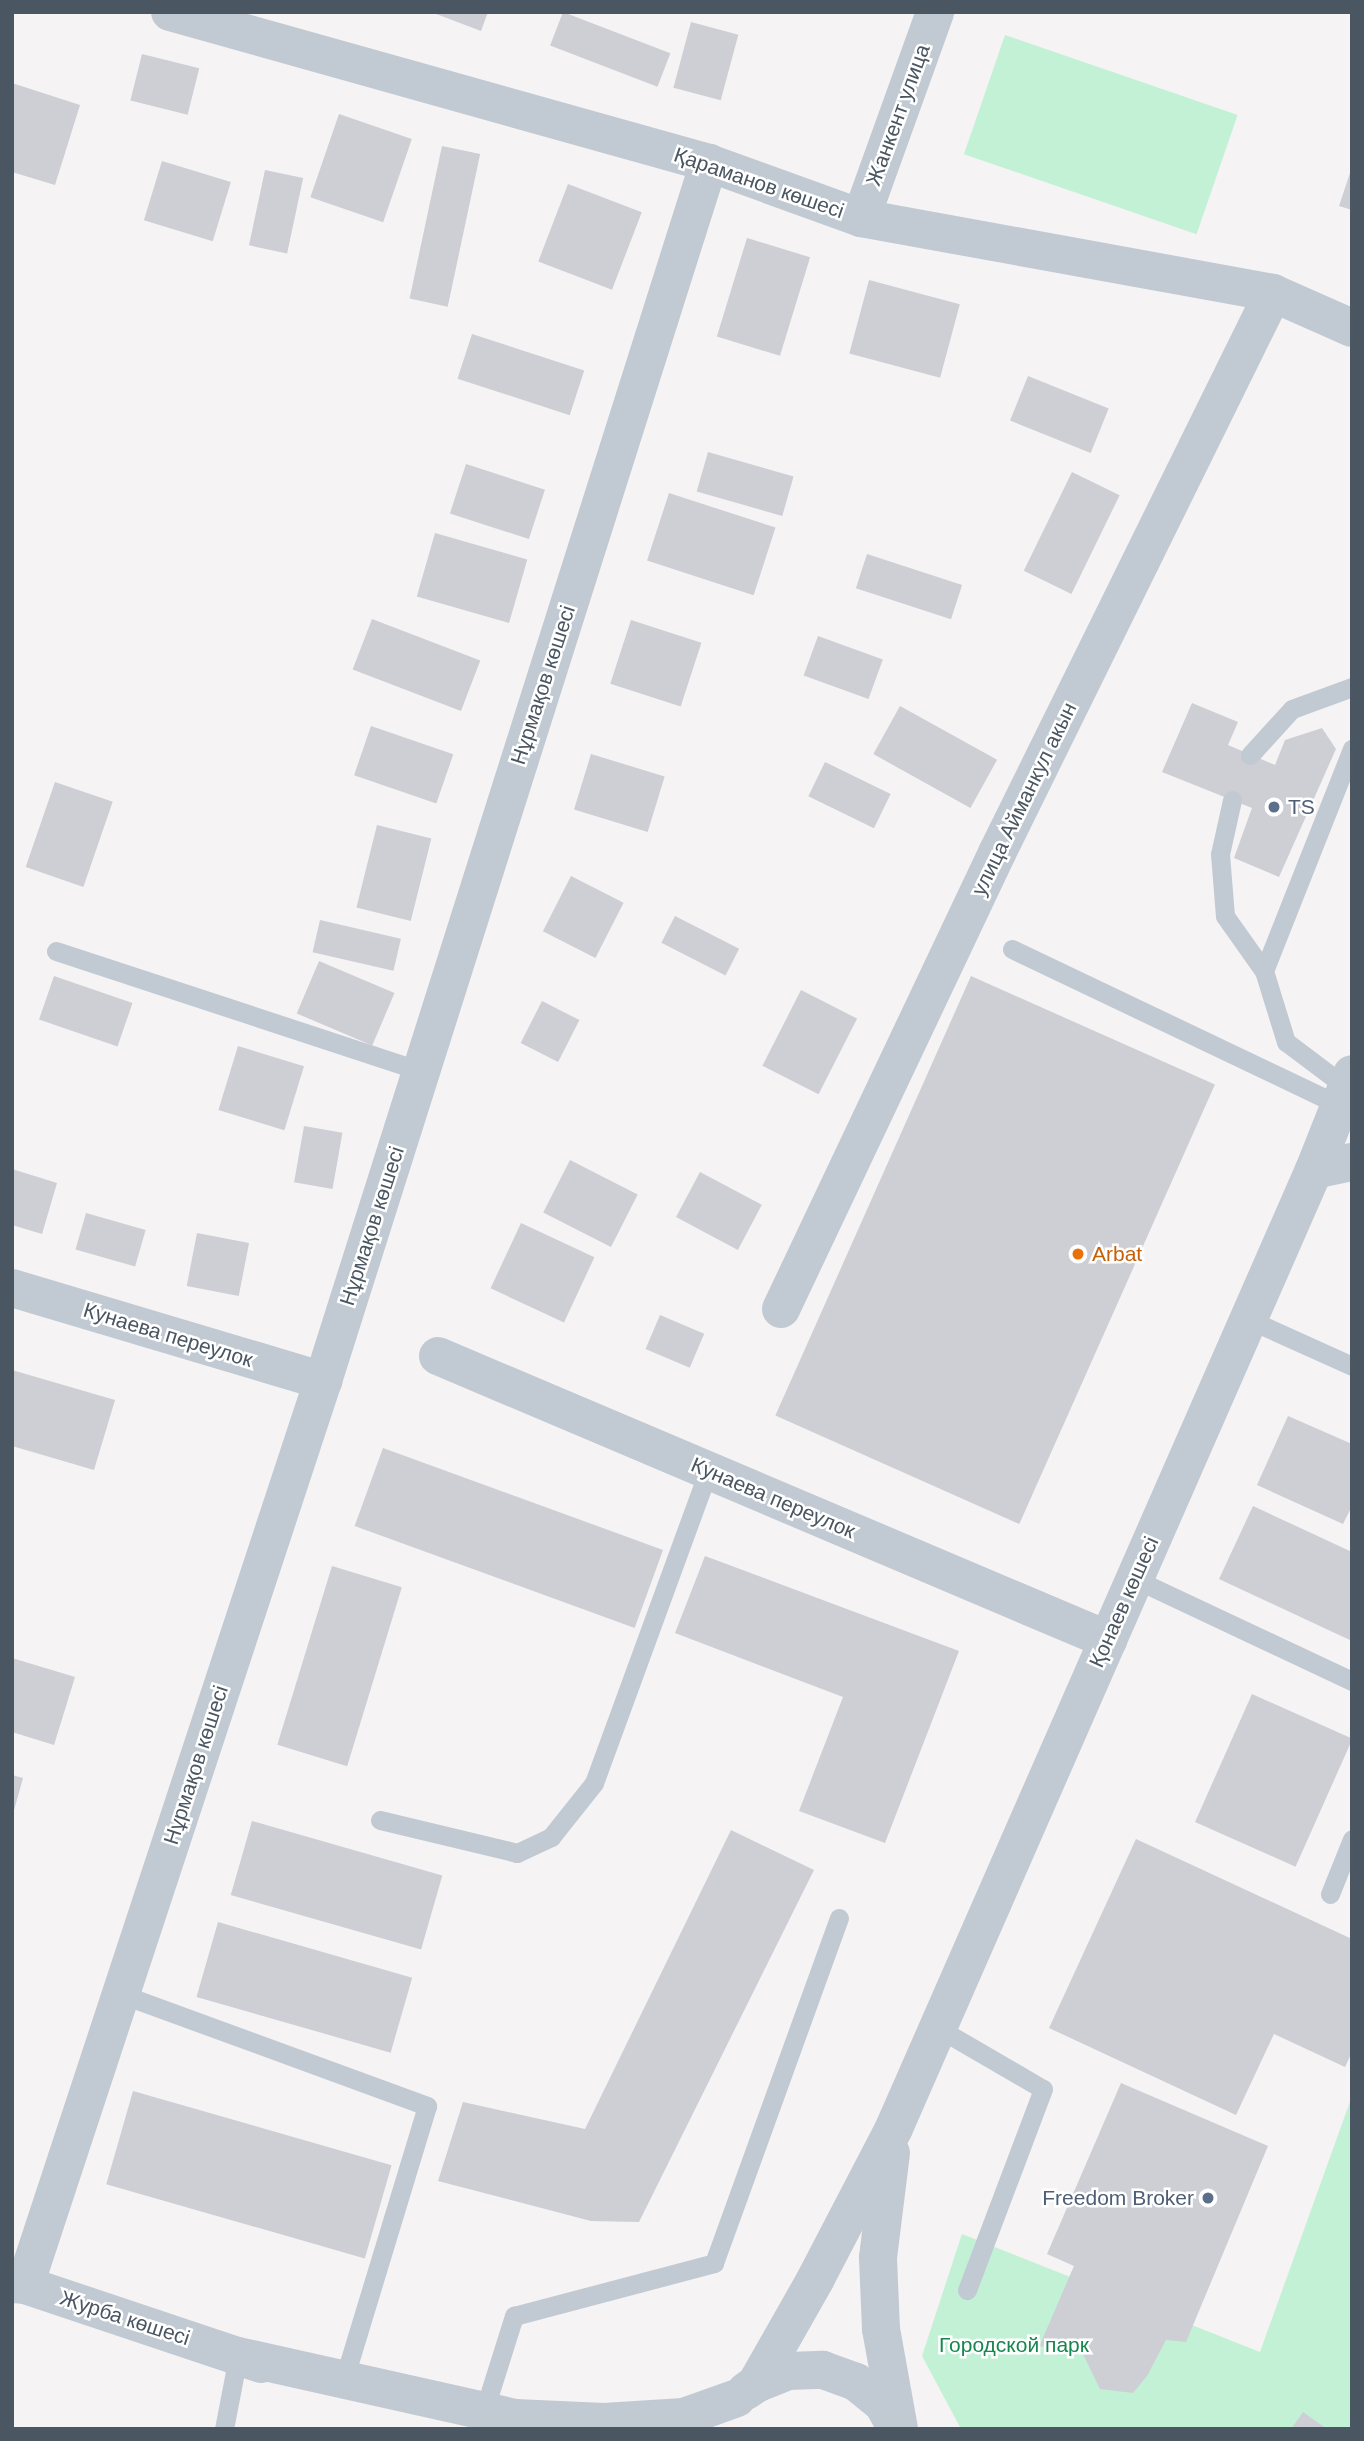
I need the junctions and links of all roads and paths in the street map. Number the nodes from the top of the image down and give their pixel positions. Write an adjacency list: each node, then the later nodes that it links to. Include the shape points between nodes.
1 (170, 12): 3 (street, Қараманов көшесі)
2 (935, 12): 4 (street, Жанкент улица)
3 (709, 163): 4 (street, Қараманов көшесі); 14 (street, Нұрмақов көшесі)
4 (861, 218): 5 (street, Қараманов көшесі)
5 (1273, 293): 6 (street, Қараманов көшесі); 19 (street, улица Айманкул акын, via 997,853)
6 (1352, 328)
7 (1352, 687): 9 (lane, via 1292,709)
8 (1352, 749): 13 (lane)
9 (1250, 755)
10 (1232, 800): 13 (lane, via 1220,854 1225,916)
11 (1012, 949): 15 (lane)
12 (56, 951): 14 (lane)
13 (1264, 971): 15 (lane, via 1286,1042)
14 (421, 1071): 23 (street, Нұрмақов көшесі)
15 (1346, 1089): 17 (street, Қонаев көшесі)
16 (1352, 1162): 17 (street)
17 (1314, 1170): 20 (street, Қонаев көшесі)
18 (12, 1288): 23 (street, Кунаева переулок)
19 (781, 1309)
20 (1248, 1319): 22 (lane); 25 (street, Қонаев көшесі)
21 (438, 1356): 24 (street, Кунаева переулок)
22 (1352, 1366)
23 (323, 1381): 32 (street, Нұрмақов көшесі)
24 (708, 1471): 26 (street, Кунаева переулок); 28 (lane, via 594,1783 551,1837 517,1853)
25 (1135, 1579): 26 (street, Қонаев көшесі); 27 (lane)
26 (1108, 1640): 33 (street, Қонаев көшесі)
27 (1352, 1681)
28 (380, 1820)
29 (1352, 1839): 30 (lane)
30 (1330, 1894)
31 (839, 1918): 40 (lane, via 714,2263 514,2316)
32 (121, 1994): 35 (street, Нұрмақов көшесі); 38 (lane, via 427,2106)
33 (938, 2028): 34 (street, Қонаев көшесі); 36 (lane, via 1044,2090)
34 (894, 2128): 39 (street, via 815,2280); 43 (street, via 878,2258 881,2329)
35 (19, 2284): 37 (street, Журба көшесі)
36 (967, 2290)
37 (238, 2356): 38 (street); 41 (lane); 42 (street)
38 (344, 2380): 40 (street)
39 (737, 2403): 40 (street, via 684,2417 604,2422 515,2418); 43 (street, via 788,2371 823,2370 856,2382 883,2404)
40 (484, 2411)
41 (224, 2429)
42 (441, 2429)
43 (898, 2429)

